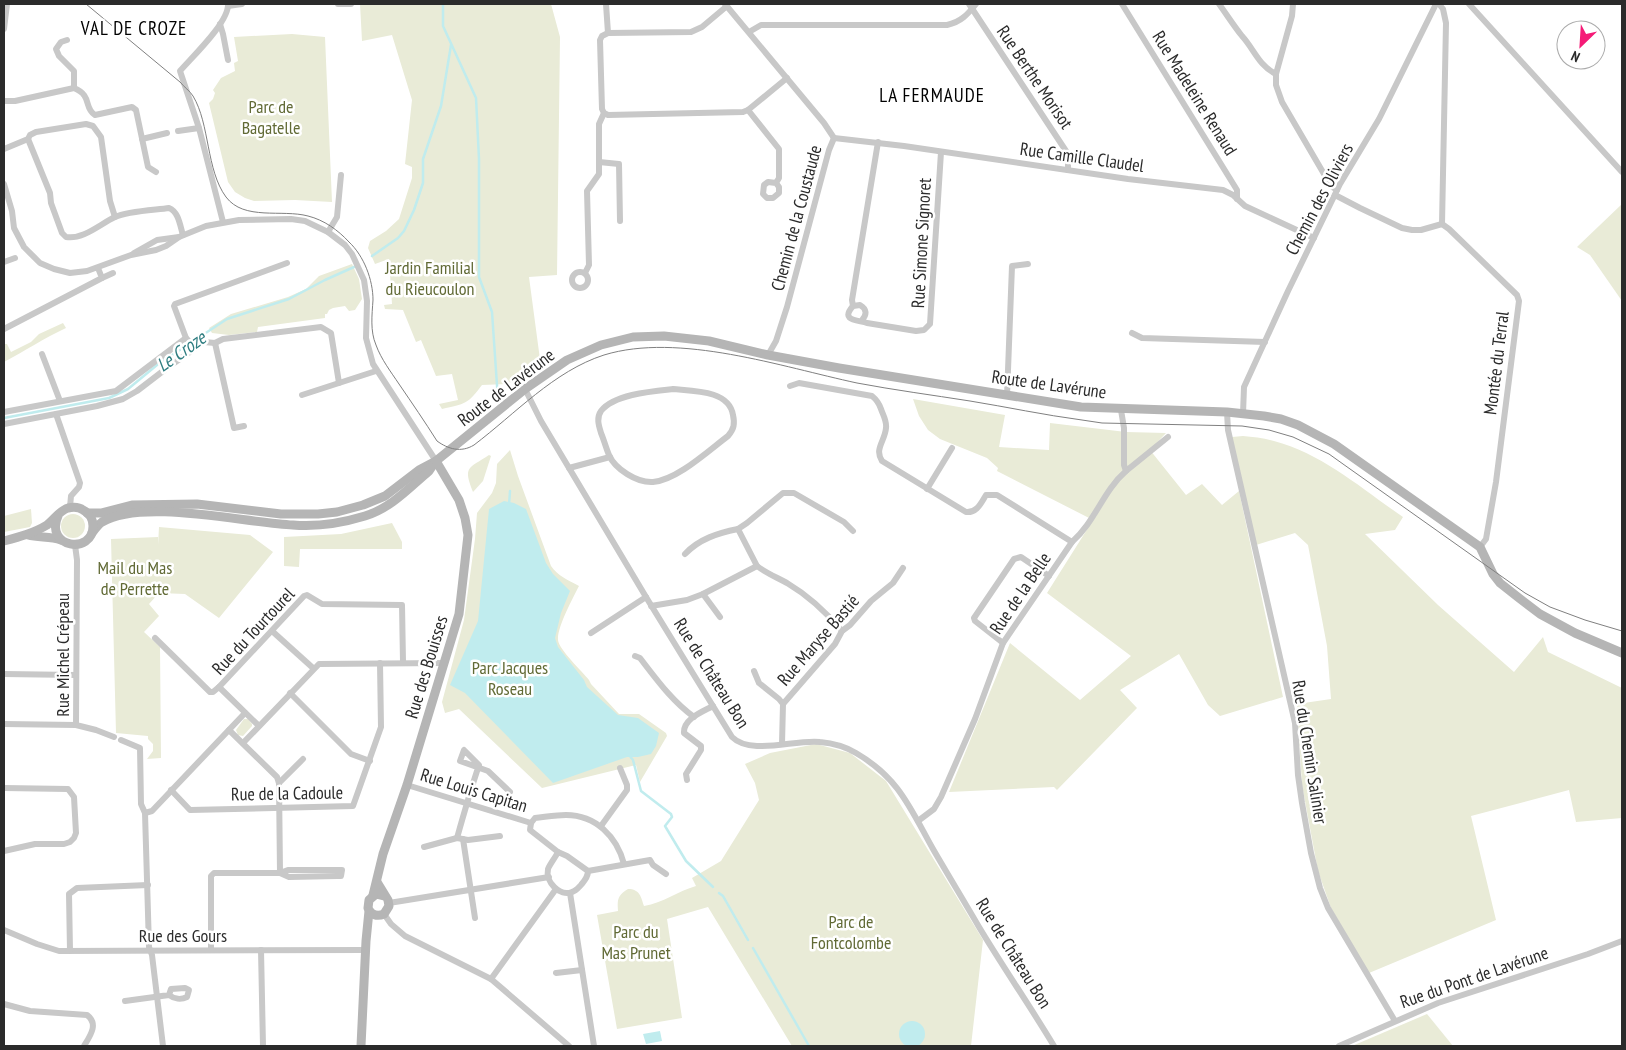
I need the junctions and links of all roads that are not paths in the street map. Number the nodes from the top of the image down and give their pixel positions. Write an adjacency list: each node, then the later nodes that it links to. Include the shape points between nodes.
1 (7, 4): 15 (street)
2 (242, 4): 11 (street)
3 (338, 4): 4 (street)
4 (351, 4)
5 (606, 4): 17 (street)
6 (1122, 4): 43 (street, Rue Madeleine Renaud, via 1237,190)
7 (1220, 4): 20 (street, via 1258,58)
8 (1293, 4): 20 (street)
9 (1437, 4): 42 (street, Chemin des Oliviers, via 1379,120); 47 (street, via 1443,9 1446,22)
10 (1469, 4): 38 (street)
11 (228, 5): 14 (street)
12 (726, 5): 16 (street, Chemin de la Coustaude); 17 (street, via 702,27 691,32)
13 (972, 5): 16 (street, via 967,15 956,23 761,25); 36 (street, Rue Berthe Morisot, via 1066,151)
14 (220, 24): 19 (street); 26 (street, via 180,71)
15 (4, 29)
16 (748, 32): 21 (street, Chemin de la Coustaude)
17 (608, 33): 25 (street, via 600,40)
18 (67, 40): 22 (street, via 60,42 56,49 74,71)
19 (228, 60)
20 (1276, 74): 42 (street, via 1282,102)
21 (787, 78): 24 (street); 29 (street, Chemin de la Coustaude)
22 (74, 88): 23 (street); 31 (street, via 86,96 90,111 95,115 132,107 136,110)
23 (4, 101)
24 (748, 110): 25 (street); 40 (street, via 779,149 779,178)
25 (604, 113): 35 (street, via 599,124)
26 (199, 128): 27 (street); 46 (street)
27 (178, 131)
28 (167, 133): 31 (street)
29 (834, 138): 32 (street, Rue Camille Claudel); 67 (street, Chemin de la Coustaude, via 787,307)
30 (28, 139): 33 (street); 44 (street, via 66,237 88,232); 44 (street, via 36,132 86,124 93,126 101,137)
31 (142, 139): 37 (street, via 148,167)
32 (878, 142): 34 (street, Rue Camille Claudel); 59 (street)
33 (4, 149)
34 (941, 152): 36 (street, Rue Camille Claudel); 60 (street, Rue Simone Signoret, via 930,324 924,330 916,331)
35 (599, 162): 45 (street, via 619,164); 57 (street, via 599,174 587,191 589,265)
36 (1068, 170): 43 (street, Rue Camille Claudel, via 1223,190)
37 (156, 172)
38 (1622, 172)
39 (341, 176): 48 (street, via 337,217)
40 (776, 183)
41 (4, 184): 55 (street, via 16,234 34,258 54,270 70,273)
42 (1336, 193): 47 (street, via 1412,230); 50 (street, Chemin des Oliviers)
43 (1237, 199): 50 (street, Rue Camille Claudel, via 1245,206)
44 (115, 217): 49 (street, via 173,209)
45 (620, 221)
46 (224, 222): 48 (street, via 290,219 305,221); 49 (street)
47 (1442, 224): 100 (street, Montée du Terral, via 1517,295 1519,301 1496,482 1486,539)
48 (328, 232): 68 (street, via 352,254 364,280 366,338)
49 (181, 236): 55 (street, via 166,246)
50 (1314, 238): 63 (street, Chemin des Oliviers)
51 (15, 258): 52 (street)
52 (4, 262)
53 (286, 263): 64 (street, via 175,304)
54 (1028, 264): 73 (street, via 1012,266)
55 (98, 268): 58 (street)
56 (113, 273): 58 (street)
57 (585, 273)
58 (102, 278): 61 (street)
59 (853, 306): 60 (street, via 860,305 866,310); 60 (street, via 850,318 857,322)
60 (862, 320)
61 (4, 329)
62 (1132, 333): 63 (street, via 1142,338)
63 (1265, 342): 79 (street, Chemin des Oliviers, via 1244,387)
64 (191, 343): 65 (street); 74 (street, via 116,390); 78 (street, via 137,391 123,399)
65 (215, 343): 69 (street, via 321,327 332,333); 81 (street, via 234,428)
66 (42, 354): 74 (street)
67 (768, 355): 71 (main road, Route de Lavérune, via 683,337 633,337 602,345 567,360); 73 (main road, Route de Lavérune)
68 (376, 371): 69 (street); 85 (street)
69 (340, 383): 72 (street)
70 (790, 386): 88 (street, via 799,383 875,399 886,422 878,456)
71 (525, 389): 85 (main road, Route de Lavérune); 86 (street, Rue de Château Bon)
72 (302, 395)
73 (1007, 396): 75 (main road, Route de Lavérune)
74 (60, 401): 76 (street)
75 (1121, 410): 77 (main road, Route de Lavérune); 87 (street)
76 (4, 412)
77 (1226, 412): 79 (main road, Route de Lavérune); 185 (street, Rue du Chemin Salinier, via 1294,723 1300,789 1320,888 1328,908)
78 (56, 414): 80 (street); 89 (street, via 80,483)
79 (1242, 414): 100 (main road, Route de Lavérune, via 1289,422 1334,444)
80 (4, 424)
81 (244, 426)
82 (1168, 437): 87 (street, Rue de la Belle)
83 (952, 448): 88 (street)
84 (610, 457): 84 (street, via 627,474 640,481 654,482 676,474 728,436 735,425 733,412 720,397 700,392 673,389 632,395 600,411 598,418); 86 (street)
85 (436, 461): 90 (main road, Route de Lavérune, via 385,496 336,512 281,514 191,504 132,505); 94 (main road, Route de Lavérune, via 429,471 385,508 341,522 294,526 153,512 111,519); 118 (main road, Rue des Bouisses, via 459,500 468,535 460,614)
86 (569, 468): 106 (street, Rue de Château Bon)
87 (1126, 471): 98 (street, Rue de la Belle)
88 (927, 489): 98 (street, via 970,513 986,495 997,495)
89 (70, 507): 90 (main road); 91 (main road)
90 (88, 513): 94 (main road)
91 (58, 516): 95 (main road); 96 (main road, via 55,526)
92 (738, 529): 93 (street, via 783,493 789,492 844,522); 101 (street, via 695,544); 102 (street)
93 (853, 531)
94 (92, 533): 99 (main road)
95 (28, 535): 96 (main road); 97 (main road)
96 (62, 540): 99 (main road)
97 (4, 541)
98 (1072, 542): 104 (street, Rue de la Belle)
99 (75, 545): 122 (street, Rue Michel Crépeau)
100 (1480, 547): 114 (main road, Route de Lavérune, via 1500,582 1540,614)
101 (686, 554)
102 (756, 566): 105 (street); 110 (street, via 813,600)
103 (902, 568): 110 (street, Rue Maryse Bastié, via 893,583)
104 (1049, 576): 113 (street, Rue de la Belle); 113 (street, via 1021,557 1014,559 974,618)
105 (703, 594): 107 (street); 108 (street)
106 (646, 597): 107 (street, Rue de Château Bon); 111 (street)
107 (651, 606): 126 (street, Rue de Château Bon)
108 (720, 617)
109 (272, 631): 116 (street, Rue du Tourtourel, via 307,595 322,604 399,604 402,605); 119 (street); 123 (street, Rue du Tourtourel)
110 (842, 631): 125 (street, Rue Maryse Bastié, via 835,644)
111 (591, 633)
112 (155, 638): 123 (street, via 210,692)
113 (1003, 643): 147 (street, Rue de la Belle, via 941,797 934,809)
114 (1622, 653)
115 (635, 656): 128 (street, via 640,658 660,686)
116 (403, 662): 117 (street); 118 (street)
117 (380, 663): 119 (street, via 319,664); 136 (street, Rue de la Cadoule, via 381,727)
118 (445, 663): 140 (main road, Rue des Bouisses)
119 (313, 668): 124 (street)
120 (754, 671): 125 (street, via 759,683)
121 (4, 674): 122 (street)
122 (76, 674): 130 (street, Rue Michel Crépeau)
123 (219, 687): 127 (street, Rue du Tourtourel)
124 (290, 693): 131 (street); 136 (street, via 352,754)
125 (783, 704): 134 (street, Rue Maryse Bastié)
126 (713, 706): 128 (street); 134 (street, Rue de Château Bon, via 737,742 753,746)
127 (246, 713): 131 (street, Rue du Tourtourel); 132 (street)
128 (694, 717): 138 (street, via 686,723 684,733 702,750 686,774)
129 (4, 724): 130 (street)
130 (76, 725): 146 (street, Rue Michel Crépeau, via 140,748 141,804)
131 (259, 726): 133 (street)
132 (229, 730): 133 (street); 142 (street)
133 (243, 743): 139 (street, via 277,777)
134 (782, 744): 147 (street, Rue de Château Bon, via 820,742 853,751 882,771 910,805)
135 (302, 759): 139 (street)
136 (370, 761): 145 (street, Rue de la Cadoule, via 353,806)
137 (620, 768): 149 (street, via 627,790)
138 (686, 780)
139 (279, 783): 145 (street)
140 (407, 785): 144 (street, Rue Louis Capitan); 160 (main road, Rue des Bouisses, via 383,854)
141 (4, 788): 153 (street, via 68,789 74,797 76,833 70,842 64,844 35,844)
142 (171, 790): 145 (street, Rue de la Cadoule, via 190,810); 146 (street, via 152,811)
143 (510, 792): 144 (street, via 488,771 478,767)
144 (467, 803): 148 (street, Rue Louis Capitan); 151 (street)
145 (279, 808): 157 (street)
146 (145, 813): 161 (street)
147 (918, 821): 192 (street, Rue de Château Bon)
148 (531, 823): 149 (street, Rue Louis Capitan, via 535,818 567,815); 154 (street, Rue Louis Capitan, via 530,830)
149 (601, 826): 155 (street, Rue Louis Capitan, via 619,849)
150 (500, 836): 151 (street)
151 (460, 838): 152 (street); 163 (street)
152 (424, 847)
153 (4, 851)
154 (558, 852): 156 (street); 159 (street, via 548,869)
155 (624, 864): 156 (street); 158 (street, via 650,860)
156 (588, 871): 164 (street, via 584,881)
157 (280, 873): 157 (street, via 289,876 341,876 342,870 288,870); 173 (street, via 212,874)
158 (666, 874)
159 (549, 877): 162 (street); 163 (street)
160 (377, 882): 165 (main road, Rue des Bouisses); 166 (main road)
161 (148, 885): 176 (street, via 77,888 71,892); 177 (street)
162 (556, 889): 164 (street); 180 (street)
163 (470, 890): 166 (street); 169 (street)
164 (570, 893): 178 (street)
165 (373, 895): 166 (main road, via 379,894); 167 (main road, via 368,902)
166 (387, 899): 168 (main road, via 388,910)
167 (369, 911): 168 (main road, via 373,915); 170 (main road)
168 (381, 915): 170 (main road); 180 (street, via 405,936)
169 (475, 918)
170 (368, 926): 175 (main road)
171 (4, 930): 176 (street, Rue des Gours, via 48,948)
172 (1622, 941): 185 (street, Rue du Pont de Lavérune, via 1438,1003)
173 (211, 950): 174 (street, Rue des Gours); 177 (street, Rue des Gours)
174 (260, 950): 175 (street, Rue des Gours); 188 (street)
175 (366, 950): 189 (main road)
176 (70, 951): 177 (street, Rue des Gours)
177 (151, 951): 182 (street)
178 (582, 970): 179 (street); 191 (street)
179 (556, 974)
180 (491, 979): 190 (street)
181 (168, 995): 182 (street)
182 (156, 997): 183 (street); 187 (street)
183 (125, 1001)
184 (4, 1004): 186 (street, via 30,1011 87,1014 94,1025)
185 (1395, 1021): 193 (street, Rue du Pont de Lavérune)
186 (84, 1046)
187 (163, 1046)
188 (263, 1046)
189 (362, 1046)
190 (569, 1046)
191 (594, 1046)
192 (1054, 1046)
193 (1339, 1046)

